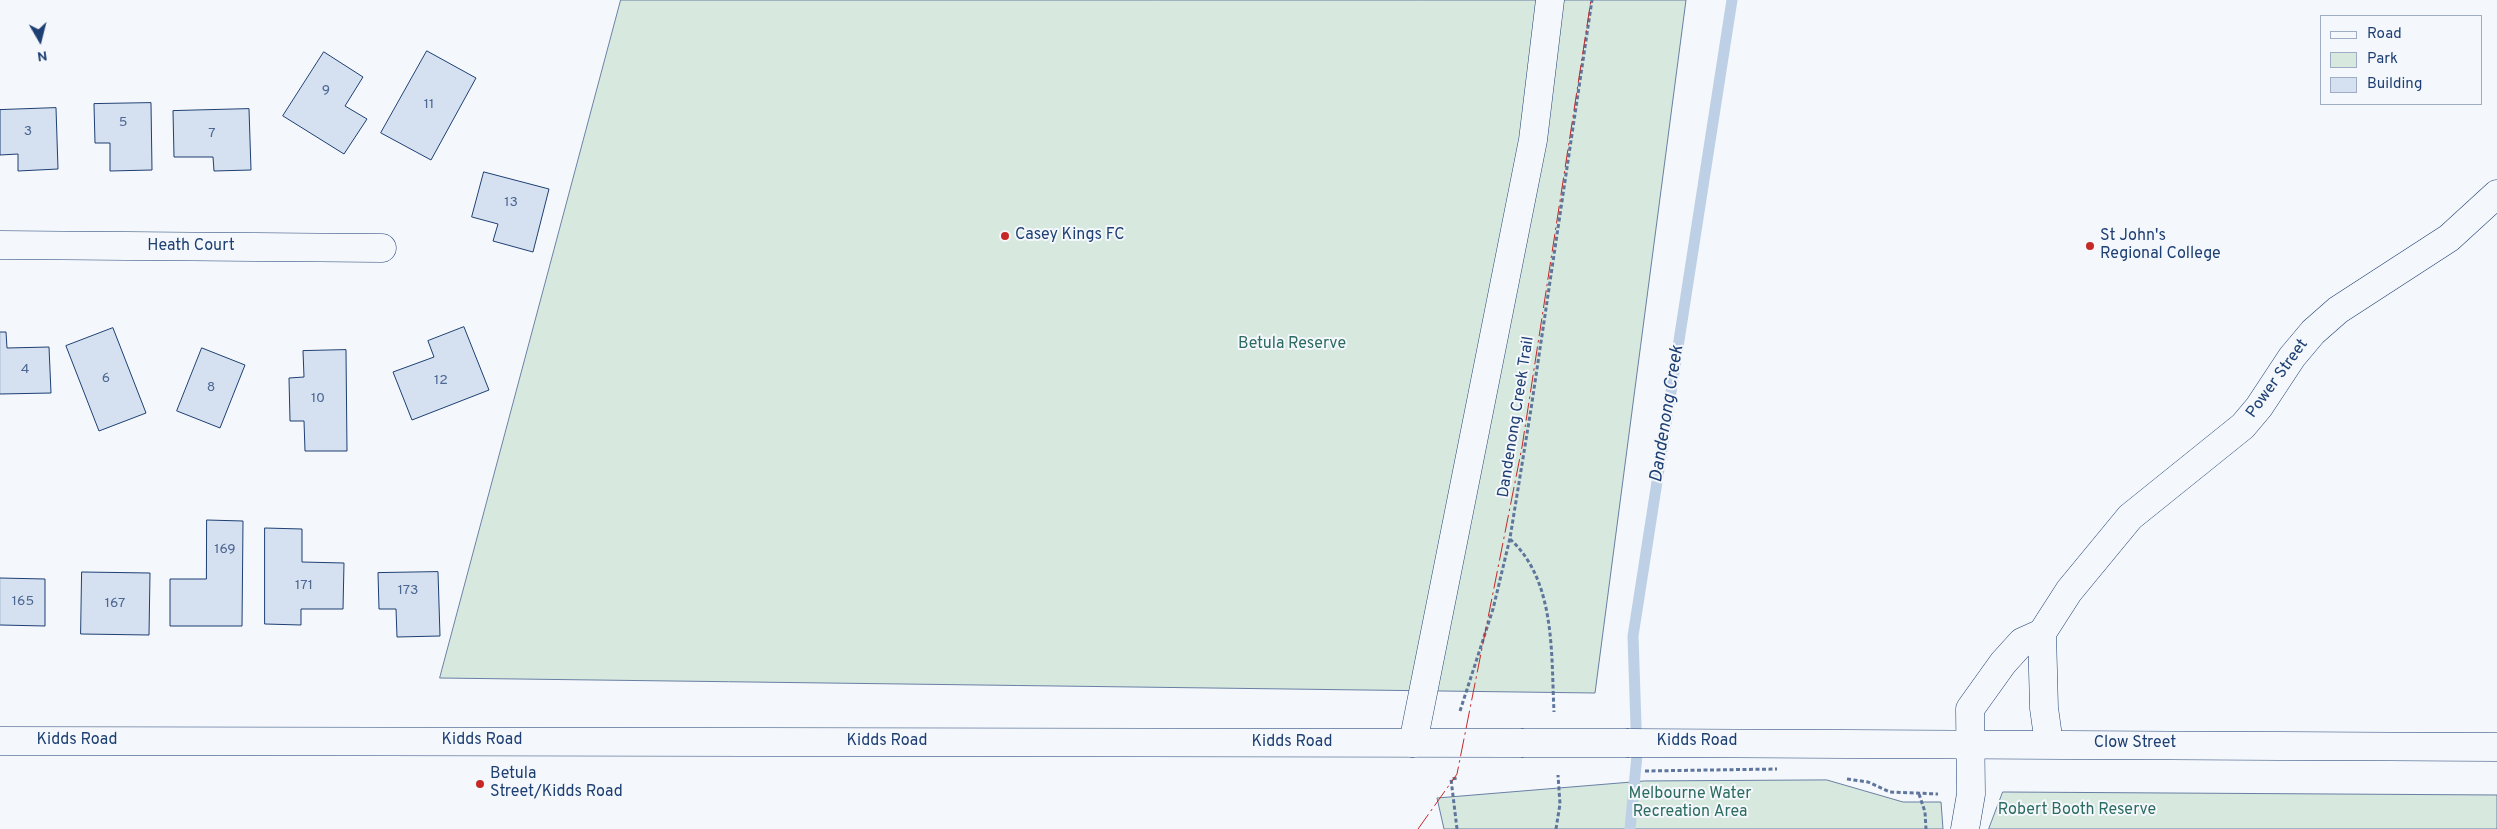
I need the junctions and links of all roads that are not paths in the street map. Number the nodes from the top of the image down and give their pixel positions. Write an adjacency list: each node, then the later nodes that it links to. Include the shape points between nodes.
1 (1550, 0): 8 (main road, via 1533,140)
2 (2497, 194): 5 (main road, Power Street, via 2449,238 2338,310 2313,332 2243,426 2130,517 2070,591)
3 (0, 245): 4 (main road, Heath Court)
4 (382, 248)
5 (2042, 633): 9 (main road, Power Street, via 2022,642 1970,709); 10 (main road, via 2044,708)
6 (0, 741): 8 (main road, Kidds Road)
7 (1774, 742): 8 (main road, Kidds Road, bridge); 9 (main road, Clow Street)
8 (1413, 743)
9 (1970, 744): 10 (main road, Clow Street); 12 (main road, Power Street, via 1971,794)
10 (2050, 744): 11 (main road, Clow Street)
11 (2497, 747)
12 (1965, 829)

